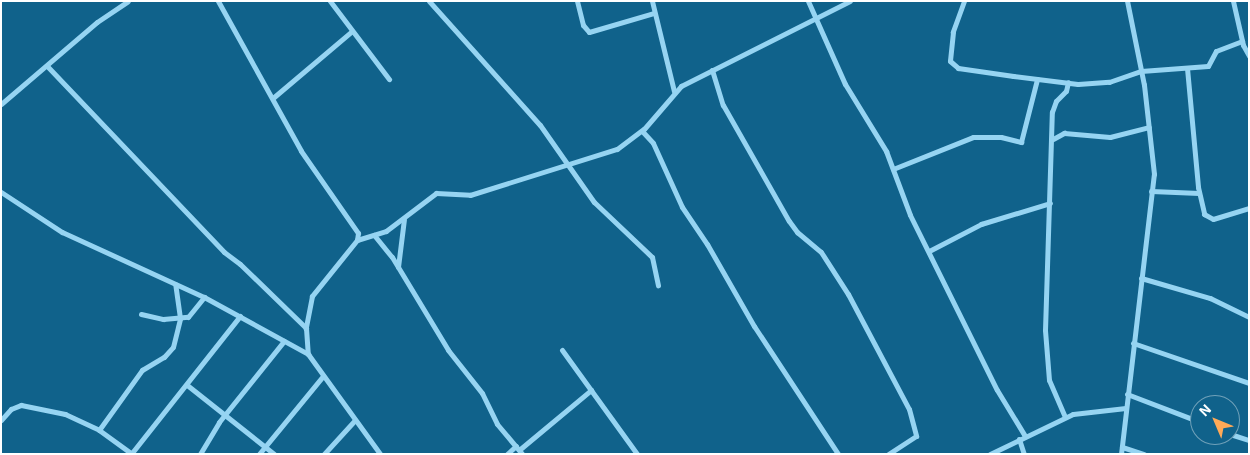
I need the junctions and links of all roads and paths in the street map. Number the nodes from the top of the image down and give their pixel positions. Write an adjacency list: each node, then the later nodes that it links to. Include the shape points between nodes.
1 (128, 1): 17 (street, via 98,22)
2 (218, 1): 25 (street)
3 (330, 1): 14 (street)
4 (429, 1): 30 (street, via 540,125)
5 (577, 1): 12 (street, via 583,25 589,32)
6 (652, 1): 12 (street)
7 (808, 1): 13 (street)
8 (850, 1): 13 (street)
9 (964, 1): 22 (street, via 953,32 949,58 953,65)
10 (1128, 1): 20 (street)
11 (1232, 1): 15 (street)
12 (654, 13): 24 (street)
13 (816, 16): 19 (street); 31 (street, via 845,84 886,151)
14 (352, 31): 21 (street); 25 (street)
15 (1242, 41): 16 (street); 18 (street, via 1216,51 1208,66)
16 (1249, 56)
17 (48, 67): 26 (street); 50 (street, via 224,252)
18 (1187, 68): 20 (street); 34 (street)
19 (712, 70): 24 (street); 81 (street, via 723,105 789,221 821,252 848,294 909,409 916,436)
20 (1141, 71): 23 (street, via 1109,82); 27 (street)
21 (389, 79)
22 (1037, 79): 23 (street); 31 (street, via 1021,142 1001,137 972,137)
23 (1068, 82): 29 (street, via 1052,112)
24 (674, 91): 28 (street)
25 (274, 97): 39 (street, via 311,167 349,216 358,233)
26 (1, 104)
27 (1148, 127): 29 (street, via 1110,137 1064,133); 32 (street, via 1154,174)
28 (642, 131): 30 (street, via 617,149); 80 (street, via 653,143 682,207 754,326)
29 (1052, 139): 35 (street)
30 (570, 166): 37 (street, via 470,195 436,193); 44 (street, via 594,202 652,257)
31 (893, 169): 40 (street, via 910,215)
32 (1151, 191): 34 (street); 42 (street)
33 (1, 192): 43 (street, via 62,232)
34 (1200, 193): 36 (street, via 1207,218)
35 (1050, 203): 40 (street, via 982,224); 62 (street, via 1045,330 1053,396)
36 (1249, 208)
37 (404, 219): 38 (street); 41 (street)
38 (374, 235): 39 (street); 41 (street)
39 (357, 240): 50 (street, via 312,296)
40 (929, 251): 67 (street, via 997,390)
41 (398, 267): 71 (street, via 448,350 482,393 497,424)
42 (1141, 278): 48 (street, via 1210,298); 52 (street)
43 (175, 284): 45 (street); 49 (street)
44 (658, 285)
45 (204, 297): 47 (street); 49 (street, via 193,313)
46 (141, 314): 49 (street, via 163,319)
47 (240, 316): 51 (street); 57 (street)
48 (1249, 316)
49 (180, 318): 66 (street, via 172,347 164,357 142,370)
50 (306, 328): 54 (street)
51 (284, 341): 54 (street); 61 (street)
52 (1133, 343): 56 (street); 59 (street)
53 (562, 350): 58 (street)
54 (308, 354): 55 (street)
55 (323, 376): 65 (street); 69 (street)
56 (1249, 383)
57 (187, 385): 61 (street); 72 (street)
58 (591, 390): 71 (street); 79 (street)
59 (1127, 394): 60 (street); 63 (street)
60 (1126, 408): 62 (street); 70 (street)
61 (226, 415): 69 (street); 73 (street)
62 (1065, 417): 67 (street)
63 (1190, 418)
64 (1, 420): 66 (street, via 11,409 21,405 65,414)
65 (355, 420): 76 (street); 77 (street)
66 (99, 430): 72 (street)
67 (1025, 436): 68 (street)
68 (1019, 439): 82 (street); 83 (street)
69 (266, 445): 74 (street); 75 (street)
70 (1122, 447): 84 (street); 85 (street)
71 (519, 450): 78 (street)
72 (131, 454)
73 (200, 454)
74 (259, 454)
75 (274, 454)
76 (324, 454)
77 (380, 454)
78 (507, 454)
79 (637, 454)
80 (838, 454)
81 (888, 454)
82 (990, 454)
83 (1024, 454)
84 (1121, 454)
85 (1144, 454)

